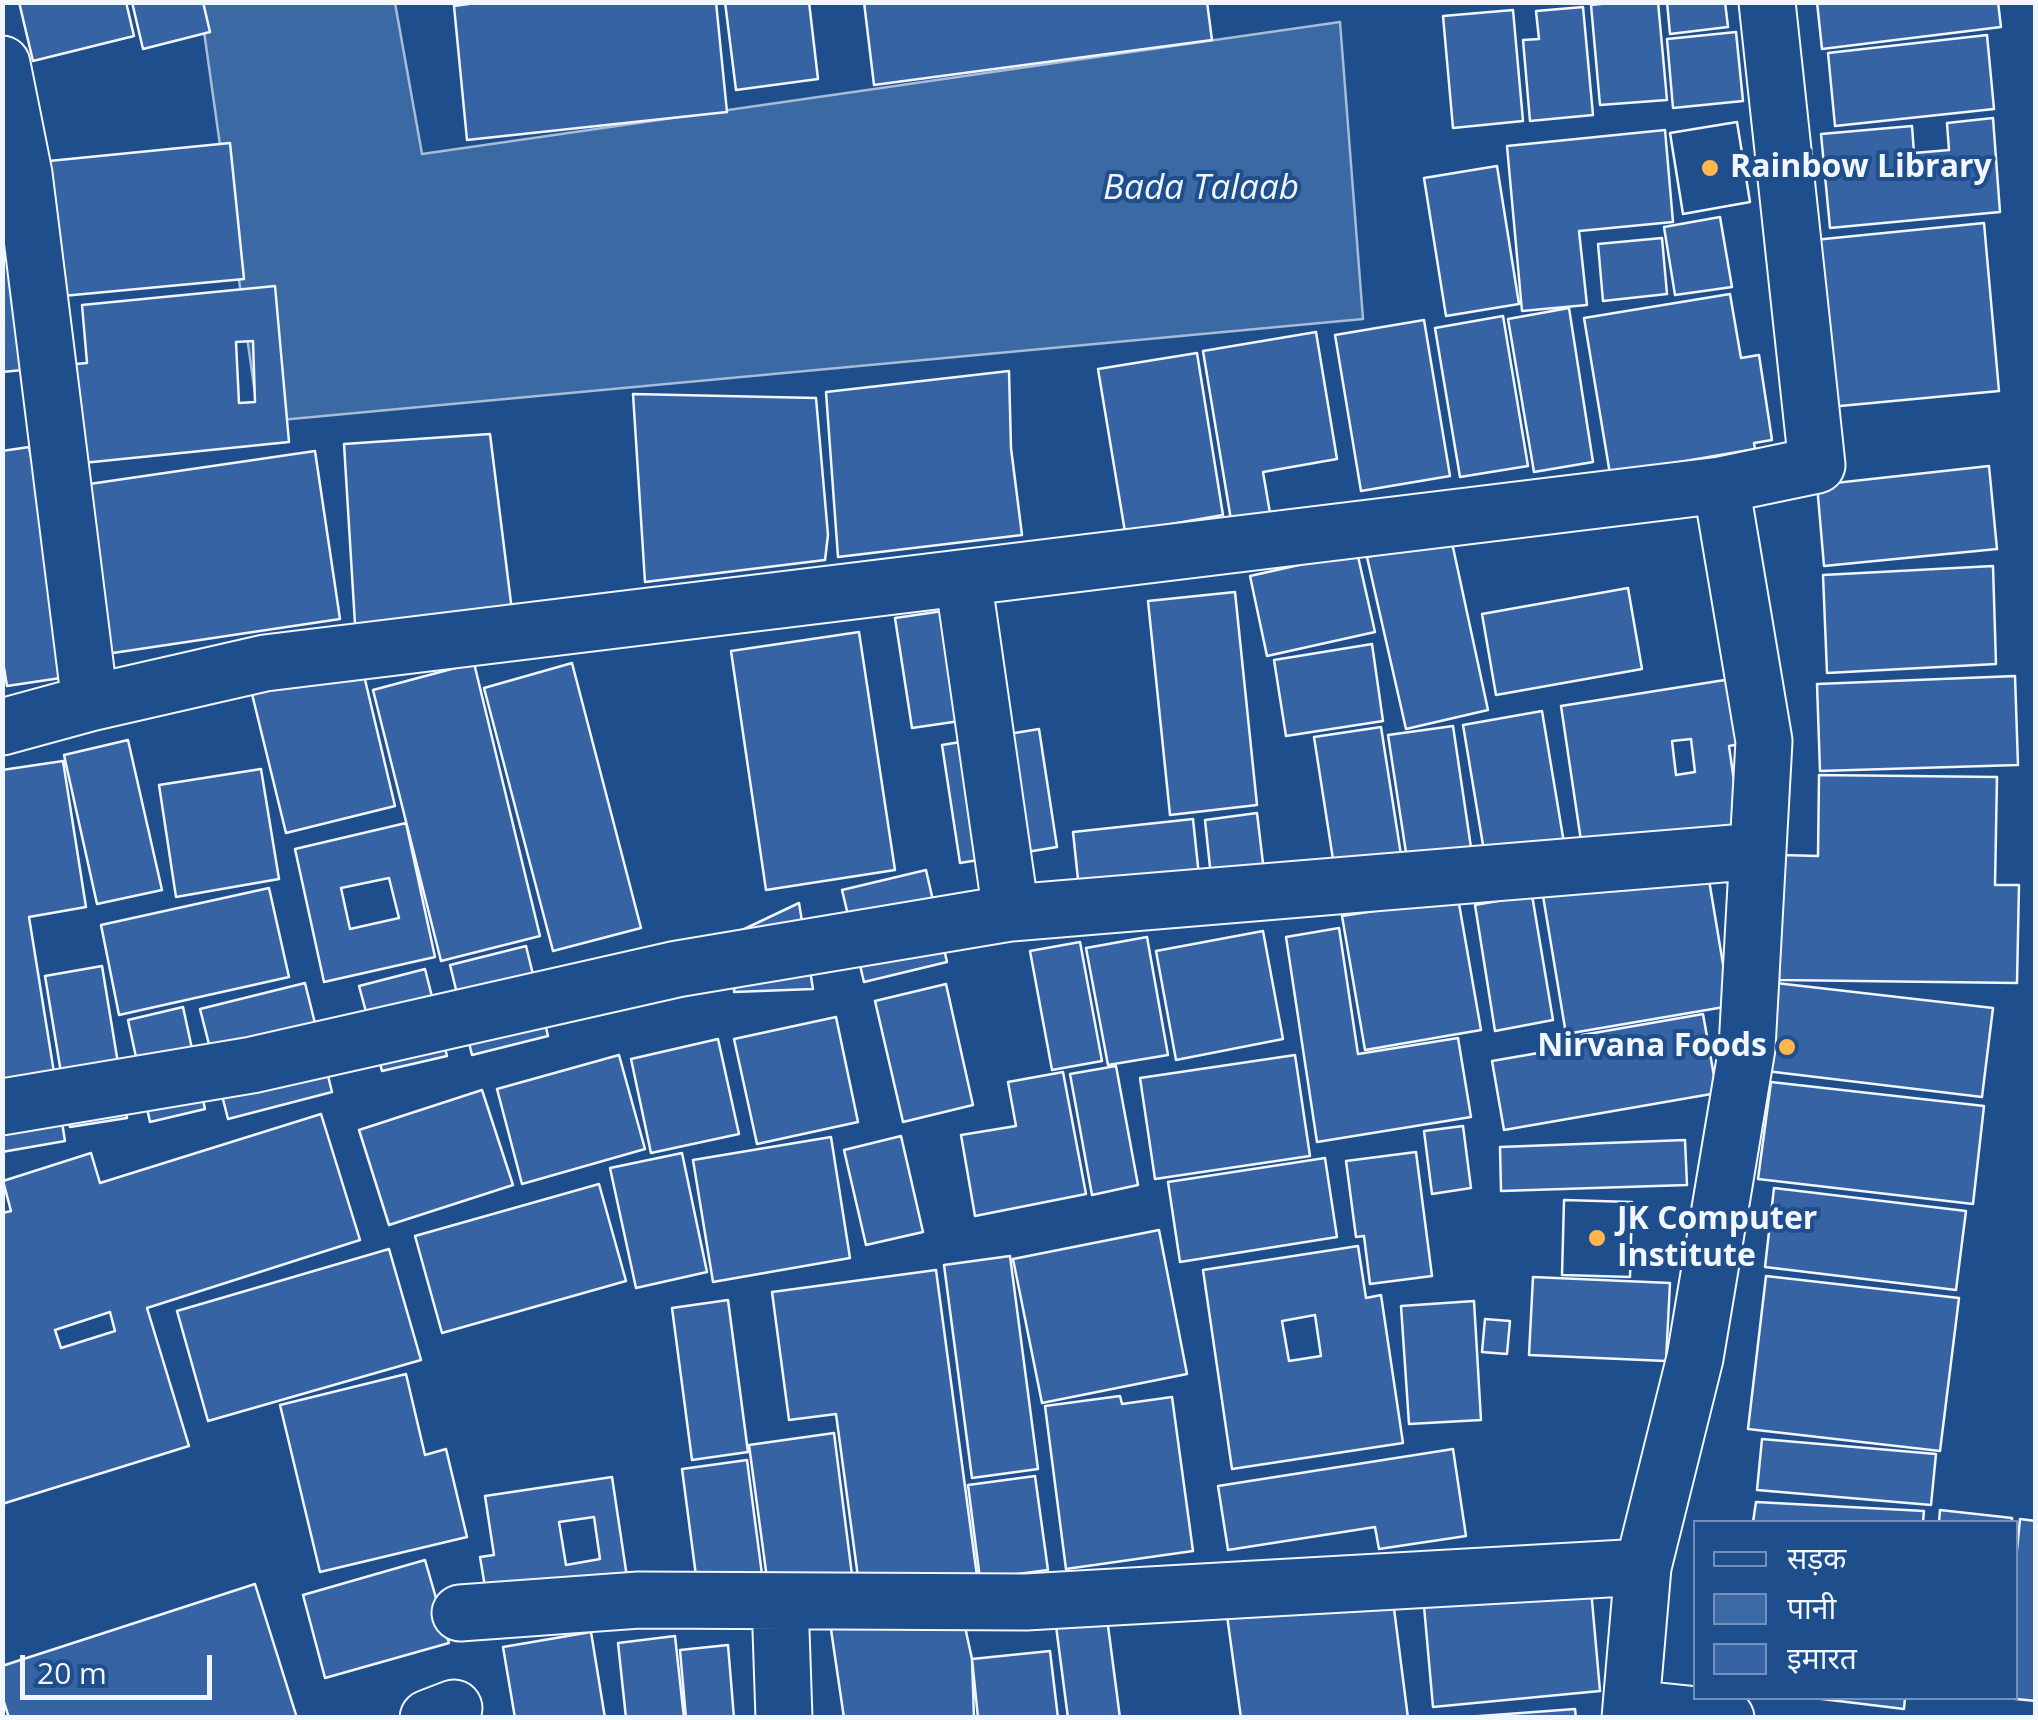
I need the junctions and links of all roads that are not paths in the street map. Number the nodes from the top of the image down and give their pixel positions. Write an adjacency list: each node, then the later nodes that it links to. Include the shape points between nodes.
1 (1766, 2): 3 (street, via 1817,464)
2 (2, 64): 5 (street, via 24,174)
3 (1721, 485): 4 (street); 7 (street, via 1764,741)
4 (962, 578): 5 (street, via 265,662); 8 (street)
5 (90, 703): 6 (street)
6 (2, 727)
7 (1758, 851): 8 (street); 10 (street, via 1747,1048 1695,1358)
8 (1011, 913): 9 (street, via 677,969 252,1065)
9 (2, 1107)
10 (1643, 1567): 11 (street, via 1026,1602); 13 (street)
11 (780, 1601): 12 (street, via 639,1600); 14 (street)
12 (460, 1613)
13 (1631, 1713): 15 (street)
14 (784, 1718)
15 (1726, 1718)

